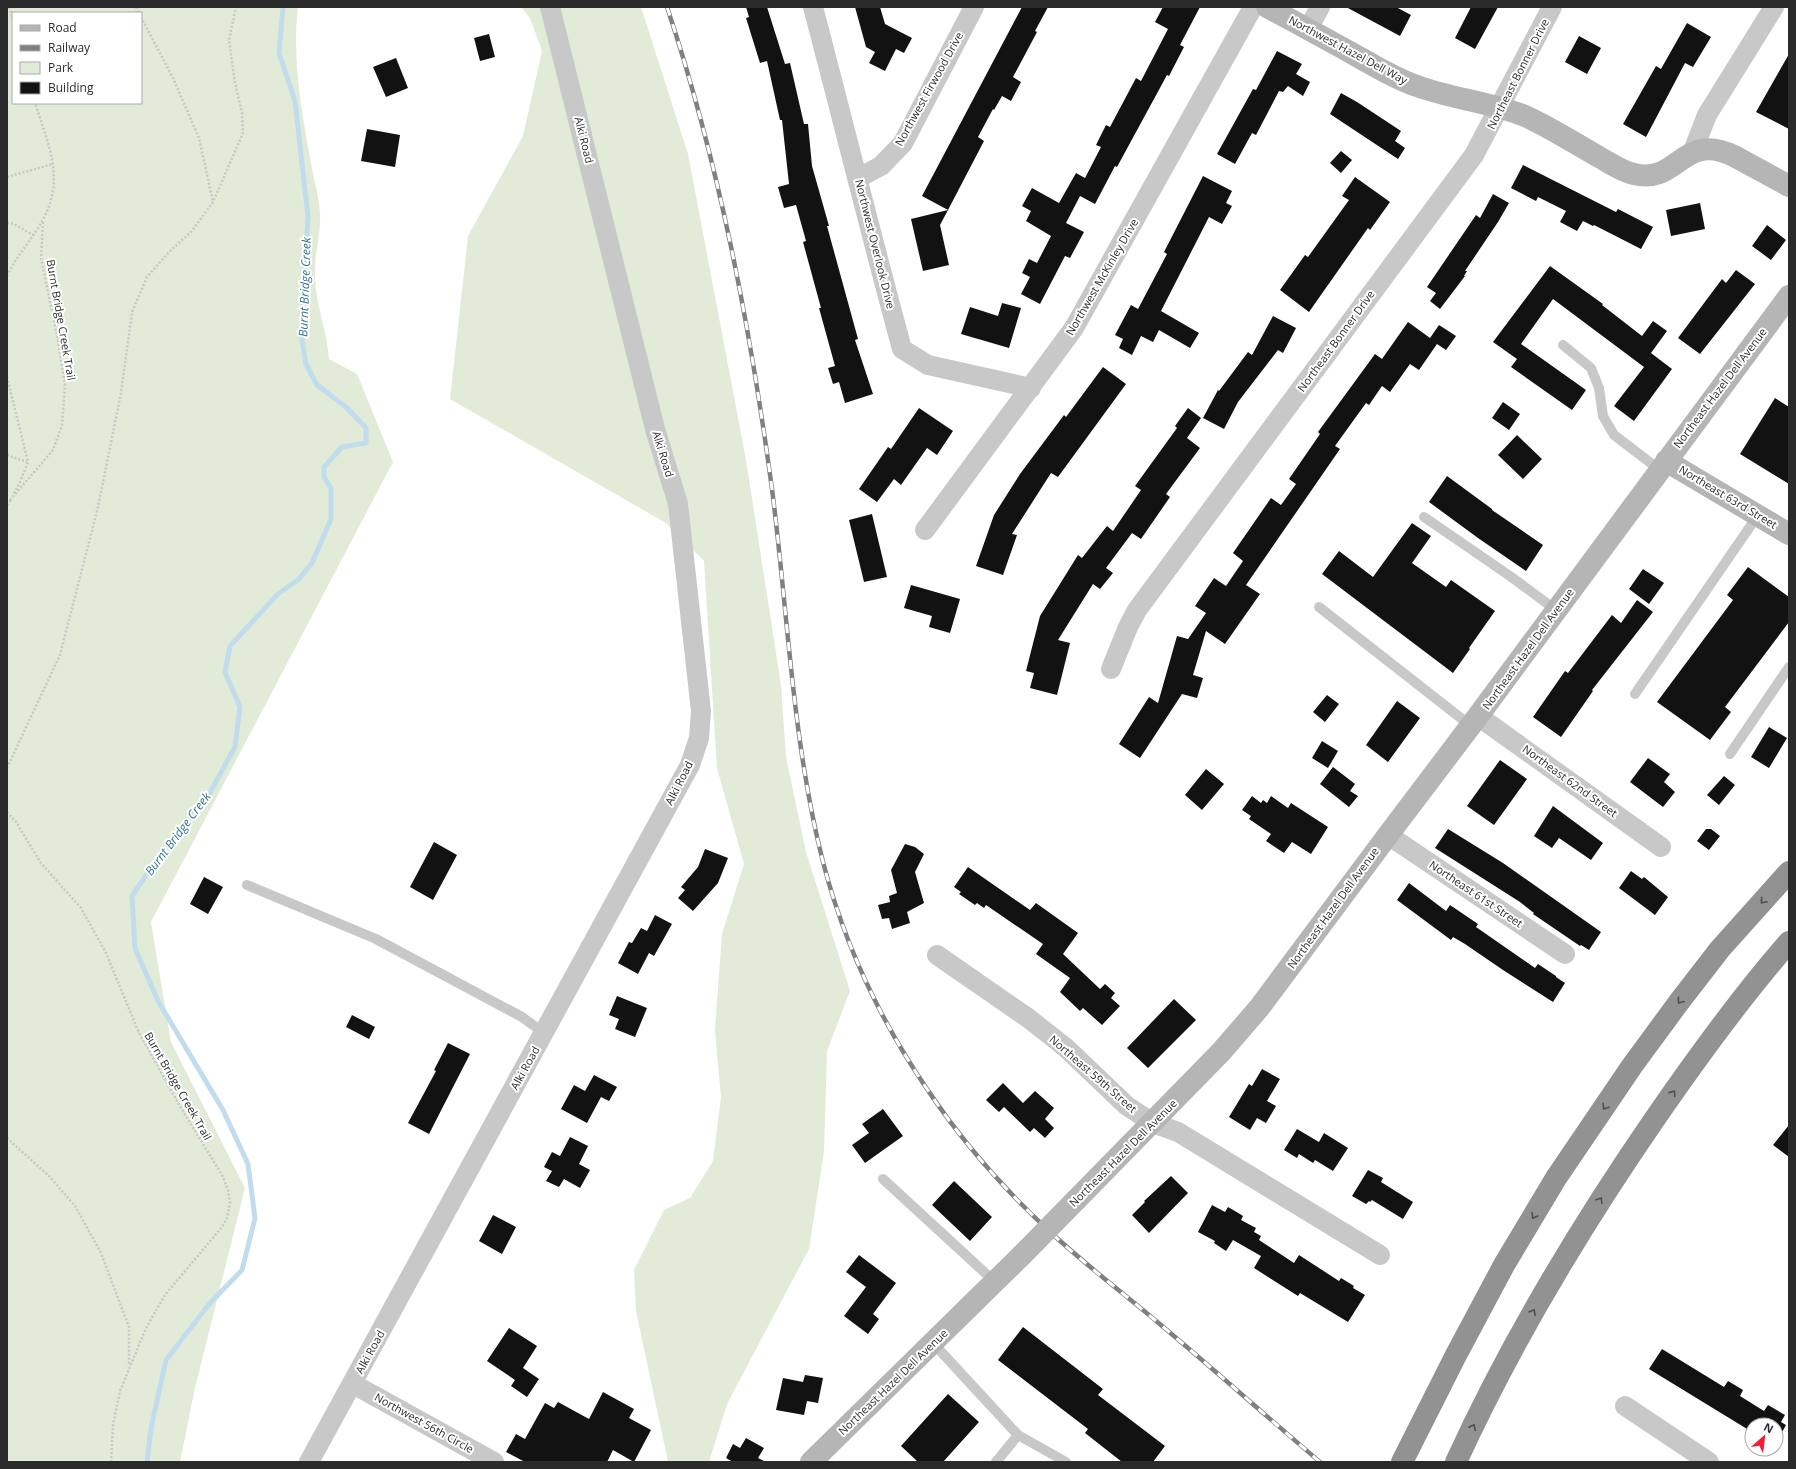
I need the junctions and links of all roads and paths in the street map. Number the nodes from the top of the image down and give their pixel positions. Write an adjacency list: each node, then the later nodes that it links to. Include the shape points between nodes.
1 (9, 7): 11 (path)
2 (236, 7): 21 (path, via 229,40 243,133)
3 (550, 7): 55 (street, Alki Road, via 655,429 678,504 701,711 698,738 690,765)
4 (813, 7): 19 (street, Northwest Overlook Drive)
5 (974, 7): 19 (street, Northwest Firwood Drive, via 903,143 881,166)
6 (1253, 7): 29 (street, Northwest McKinley Drive, via 1074,328)
7 (1267, 7): 13 (street, Northwest Hazel Dell Way)
8 (1320, 7): 13 (street)
9 (1552, 7): 15 (street, Northeast Bonner Drive)
10 (1774, 7): 16 (street, via 1707,115)
11 (12, 17)
12 (142, 19): 21 (path, via 173,78 199,138)
13 (1308, 29): 15 (street, Northwest Hazel Dell Way, via 1404,81)
14 (34, 104): 17 (path, Burnt Bridge Creek Trail)
15 (1500, 107): 16 (street, Northwest Hazel Dell Way, via 1539,122 1633,174 1644,176 1665,171); 42 (street, Northeast Bonner Drive, via 1474,155 1138,610)
16 (1693, 152): 20 (street, via 1709,148 1725,152)
17 (53, 164): 18 (path); 22 (path, Burnt Bridge Creek Trail, via 55,179 52,199)
18 (7, 177)
19 (858, 178): 29 (street, Northwest Overlook Drive, via 866,218 902,349 928,365)
20 (1789, 186)
21 (213, 202): 46 (path, via 191,232 147,277 132,312 121,393 99,499 60,655)
22 (43, 220): 24 (path, Burnt Bridge Creek Trail); 33 (path, Burnt Bridge Creek Trail, via 41,258 65,385 62,426 53,450)
23 (7, 223): 24 (path, via 14,224)
24 (33, 235): 25 (path, Burnt Bridge Creek Trail)
25 (7, 276)
26 (1789, 296): 32 (street, Northeast Hazel Dell Avenue)
27 (1563, 345): 32 (lane, via 1591,368 1599,388 1603,416 1614,436)
28 (7, 377): 31 (path)
29 (1031, 388): 37 (street, Northwest McKinley Drive)
30 (7, 455): 31 (path)
31 (28, 462): 33 (path, Burnt Bridge Creek Trail)
32 (1663, 465): 35 (street, Northeast 63rd Street); 40 (street, Northeast Hazel Dell Avenue)
33 (10, 500): 34 (path, Burnt Bridge Creek Trail)
34 (7, 505)
35 (1758, 515): 38 (street, Northeast 63rd Street); 43 (lane)
36 (1424, 517): 40 (lane)
37 (925, 530)
38 (1789, 534)
39 (1319, 607): 44 (lane)
40 (1556, 610): 44 (street, Northeast Hazel Dell Avenue)
41 (1789, 667): 45 (lane)
42 (1111, 668)
43 (1634, 694)
44 (1475, 721): 48 (street, Northeast Hazel Dell Avenue); 49 (street, Northeast 62nd Street)
45 (1730, 754)
46 (7, 768)
47 (7, 812): 62 (path, Burnt Bridge Creek Trail, via 41,863 81,908 93,928 139,1033 222,1175 228,1190 230,1203 227,1218 165,1295 146,1328)
48 (1388, 835): 53 (street, Northeast 61st Street); 56 (street, Northeast Hazel Dell Avenue, via 1259,1008)
49 (1661, 847)
50 (1789, 872): 72 (highway, one-way to 72, via 1720,949 1679,1002 1556,1178 1504,1265)
51 (247, 885): 55 (lane, via 376,939 522,1017)
52 (1789, 942): 73 (highway, one-way to 52, via 1513,1347 1608,1186 1737,1003)
53 (1565, 954)
54 (937, 955): 56 (street, Northeast 59th Street, via 1028,1018 1065,1047 1127,1106)
55 (544, 1033): 63 (street, Alki Road)
56 (1153, 1123): 59 (street, Northeast 59th Street, via 1178,1132); 60 (street, Northeast Hazel Dell Avenue, bridge)
57 (7, 1138): 62 (path, Burnt Bridge Creek Trail, via 50,1178 75,1206 101,1253 129,1327)
58 (883, 1179): 60 (lane)
59 (1380, 1255)
60 (995, 1282): 61 (street, Northeast Hazel Dell Avenue)
61 (933, 1343): 65 (lane); 69 (street, Northeast Hazel Dell Avenue)
62 (129, 1369): 66 (path, Burnt Bridge Creek Trail, via 120,1391 114,1418)
63 (353, 1384): 67 (street, Alki Road); 68 (street, Northwest 56th Circle)
64 (1625, 1406): 74 (street)
65 (1018, 1435): 70 (lane); 71 (lane)
66 (111, 1462)
67 (309, 1462)
68 (494, 1462)
69 (811, 1462)
70 (996, 1462)
71 (1066, 1462)
72 (1402, 1462)
73 (1456, 1462)
74 (1709, 1462)

